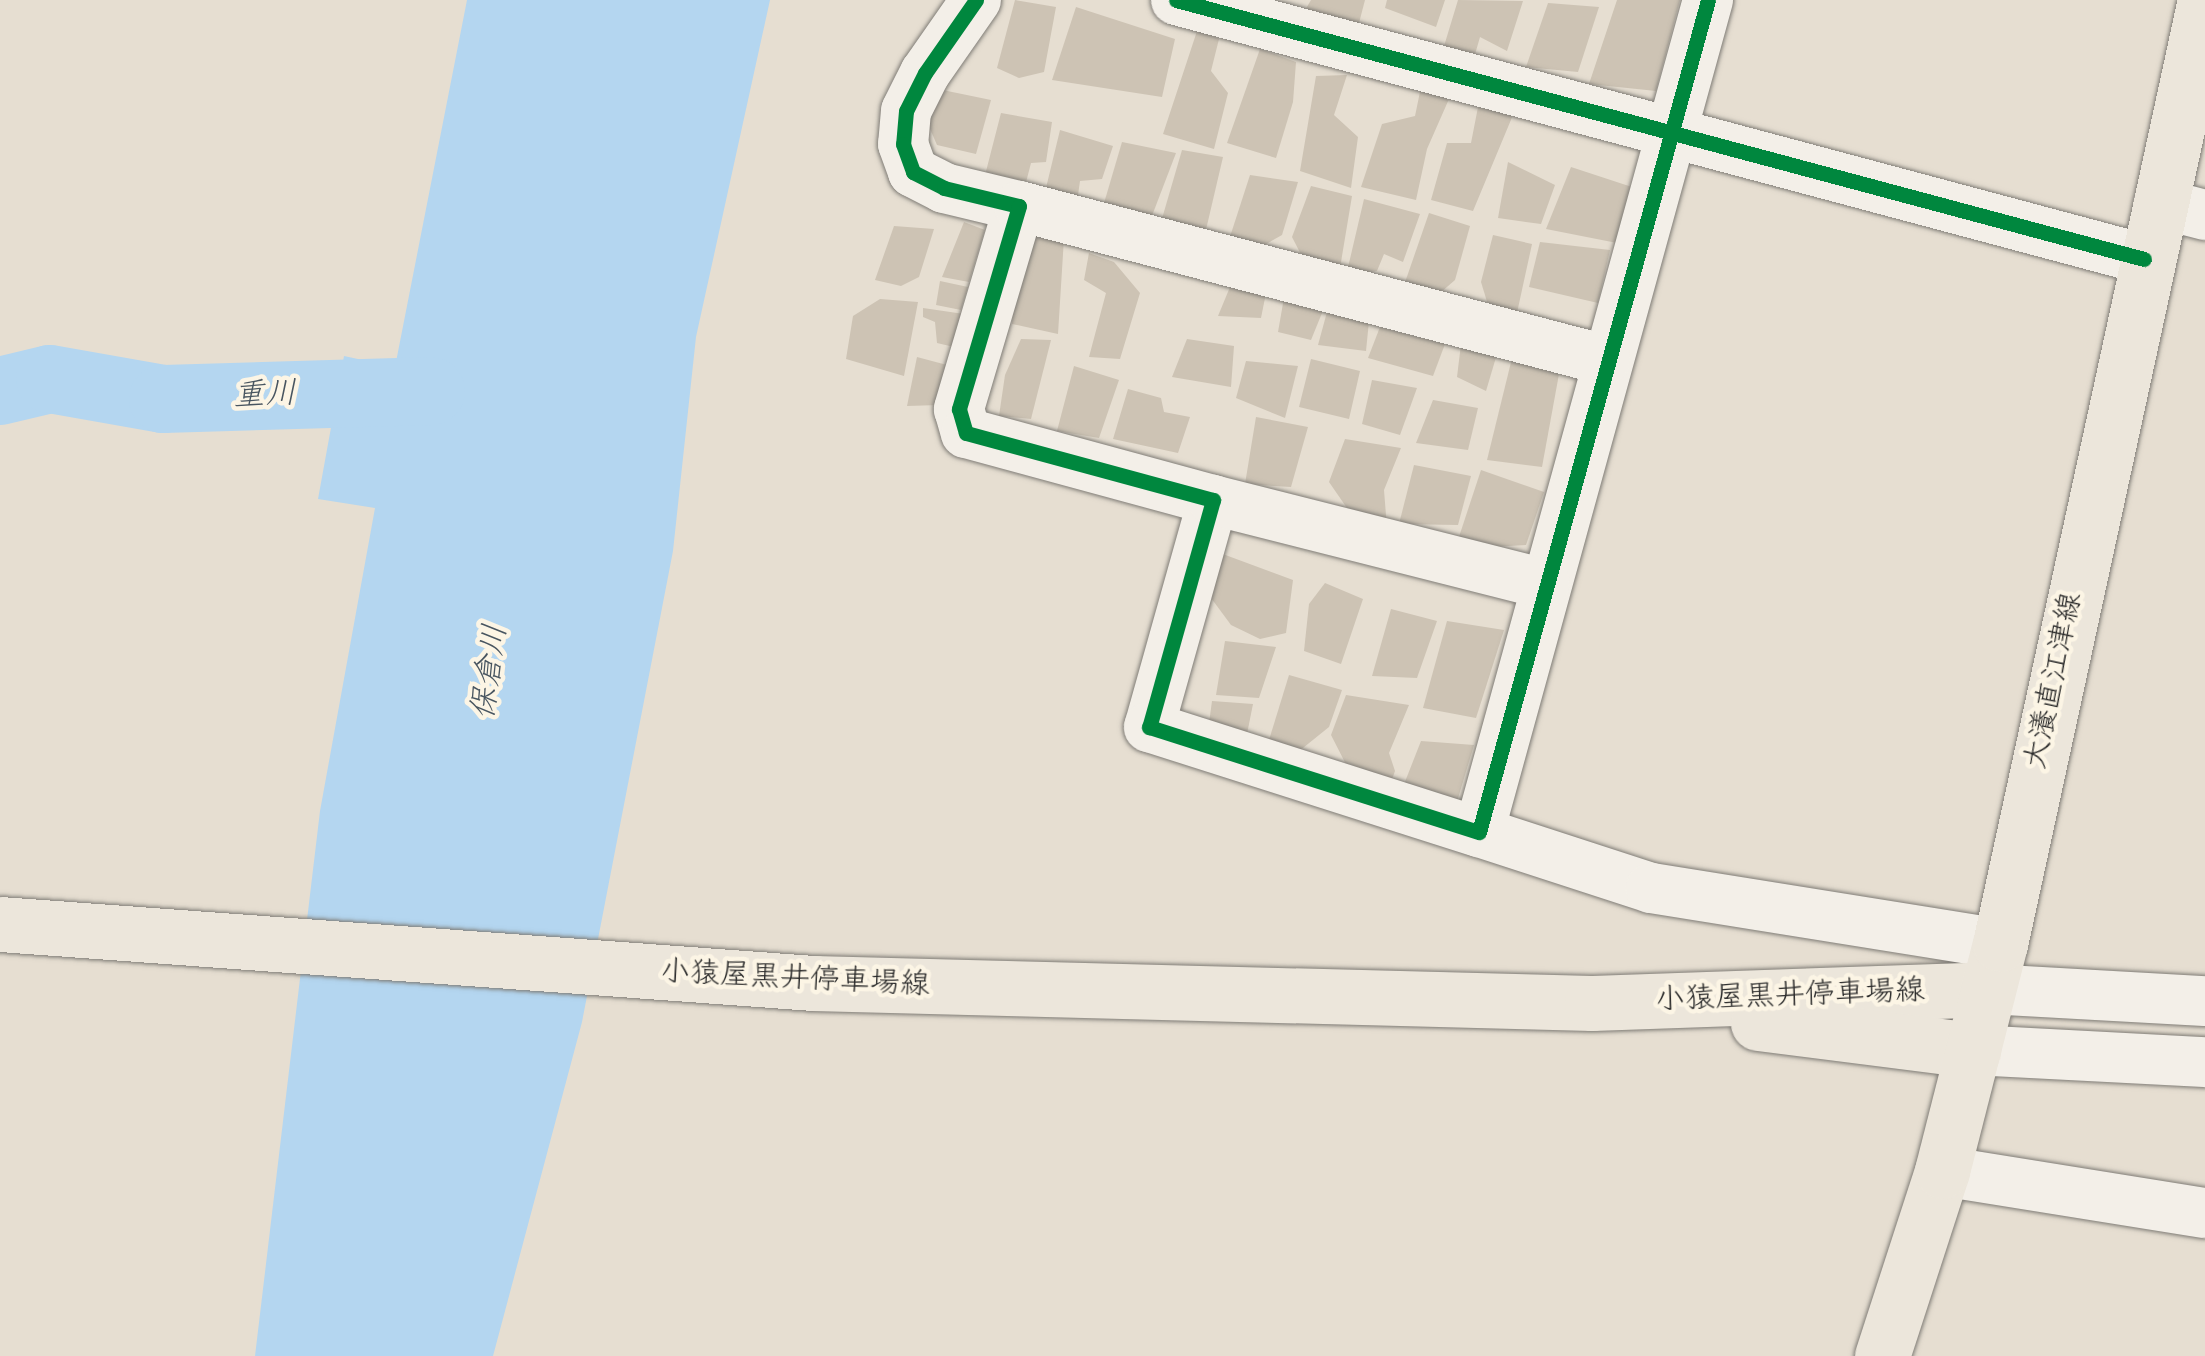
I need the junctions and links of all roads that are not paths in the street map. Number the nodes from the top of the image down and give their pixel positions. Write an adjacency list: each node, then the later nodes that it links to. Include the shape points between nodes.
1 (976, 0): 6 (street, via 924,74 906,112 903,144 913,172 944,188)
2 (1176, 0): 5 (street)
3 (1708, 0): 5 (street)
4 (2205, 0): 7 (main road, 大瀁直江津線)
5 (1672, 132): 8 (street); 9 (street)
6 (1019, 206): 9 (street); 10 (street, via 959,409 966,433)
7 (2182, 209): 8 (main road, 大瀁直江津線)
8 (2144, 259): 14 (main road, 大瀁直江津線)
9 (1605, 360): 11 (street)
10 (1213, 500): 11 (street); 12 (street, via 1149,727)
11 (1545, 584): 12 (street)
12 (1480, 832): 14 (street, via 1651,888)
13 (0, 924): 16 (main road, 小猿屋黒井停車場線, via 814,983)
14 (1994, 966): 15 (street); 16 (main road, 小猿屋黒井停車場線); 17 (main road, 大瀁直江津線)
15 (2205, 1000)
16 (1592, 1003): 17 (main road, 小猿屋黒井停車場線)
17 (1973, 1050): 18 (street); 19 (main road, 大瀁直江津線)
18 (2205, 1062)
19 (1942, 1170): 20 (street); 21 (main road, 大瀁直江津線)
20 (2205, 1213)
21 (1882, 1356)

